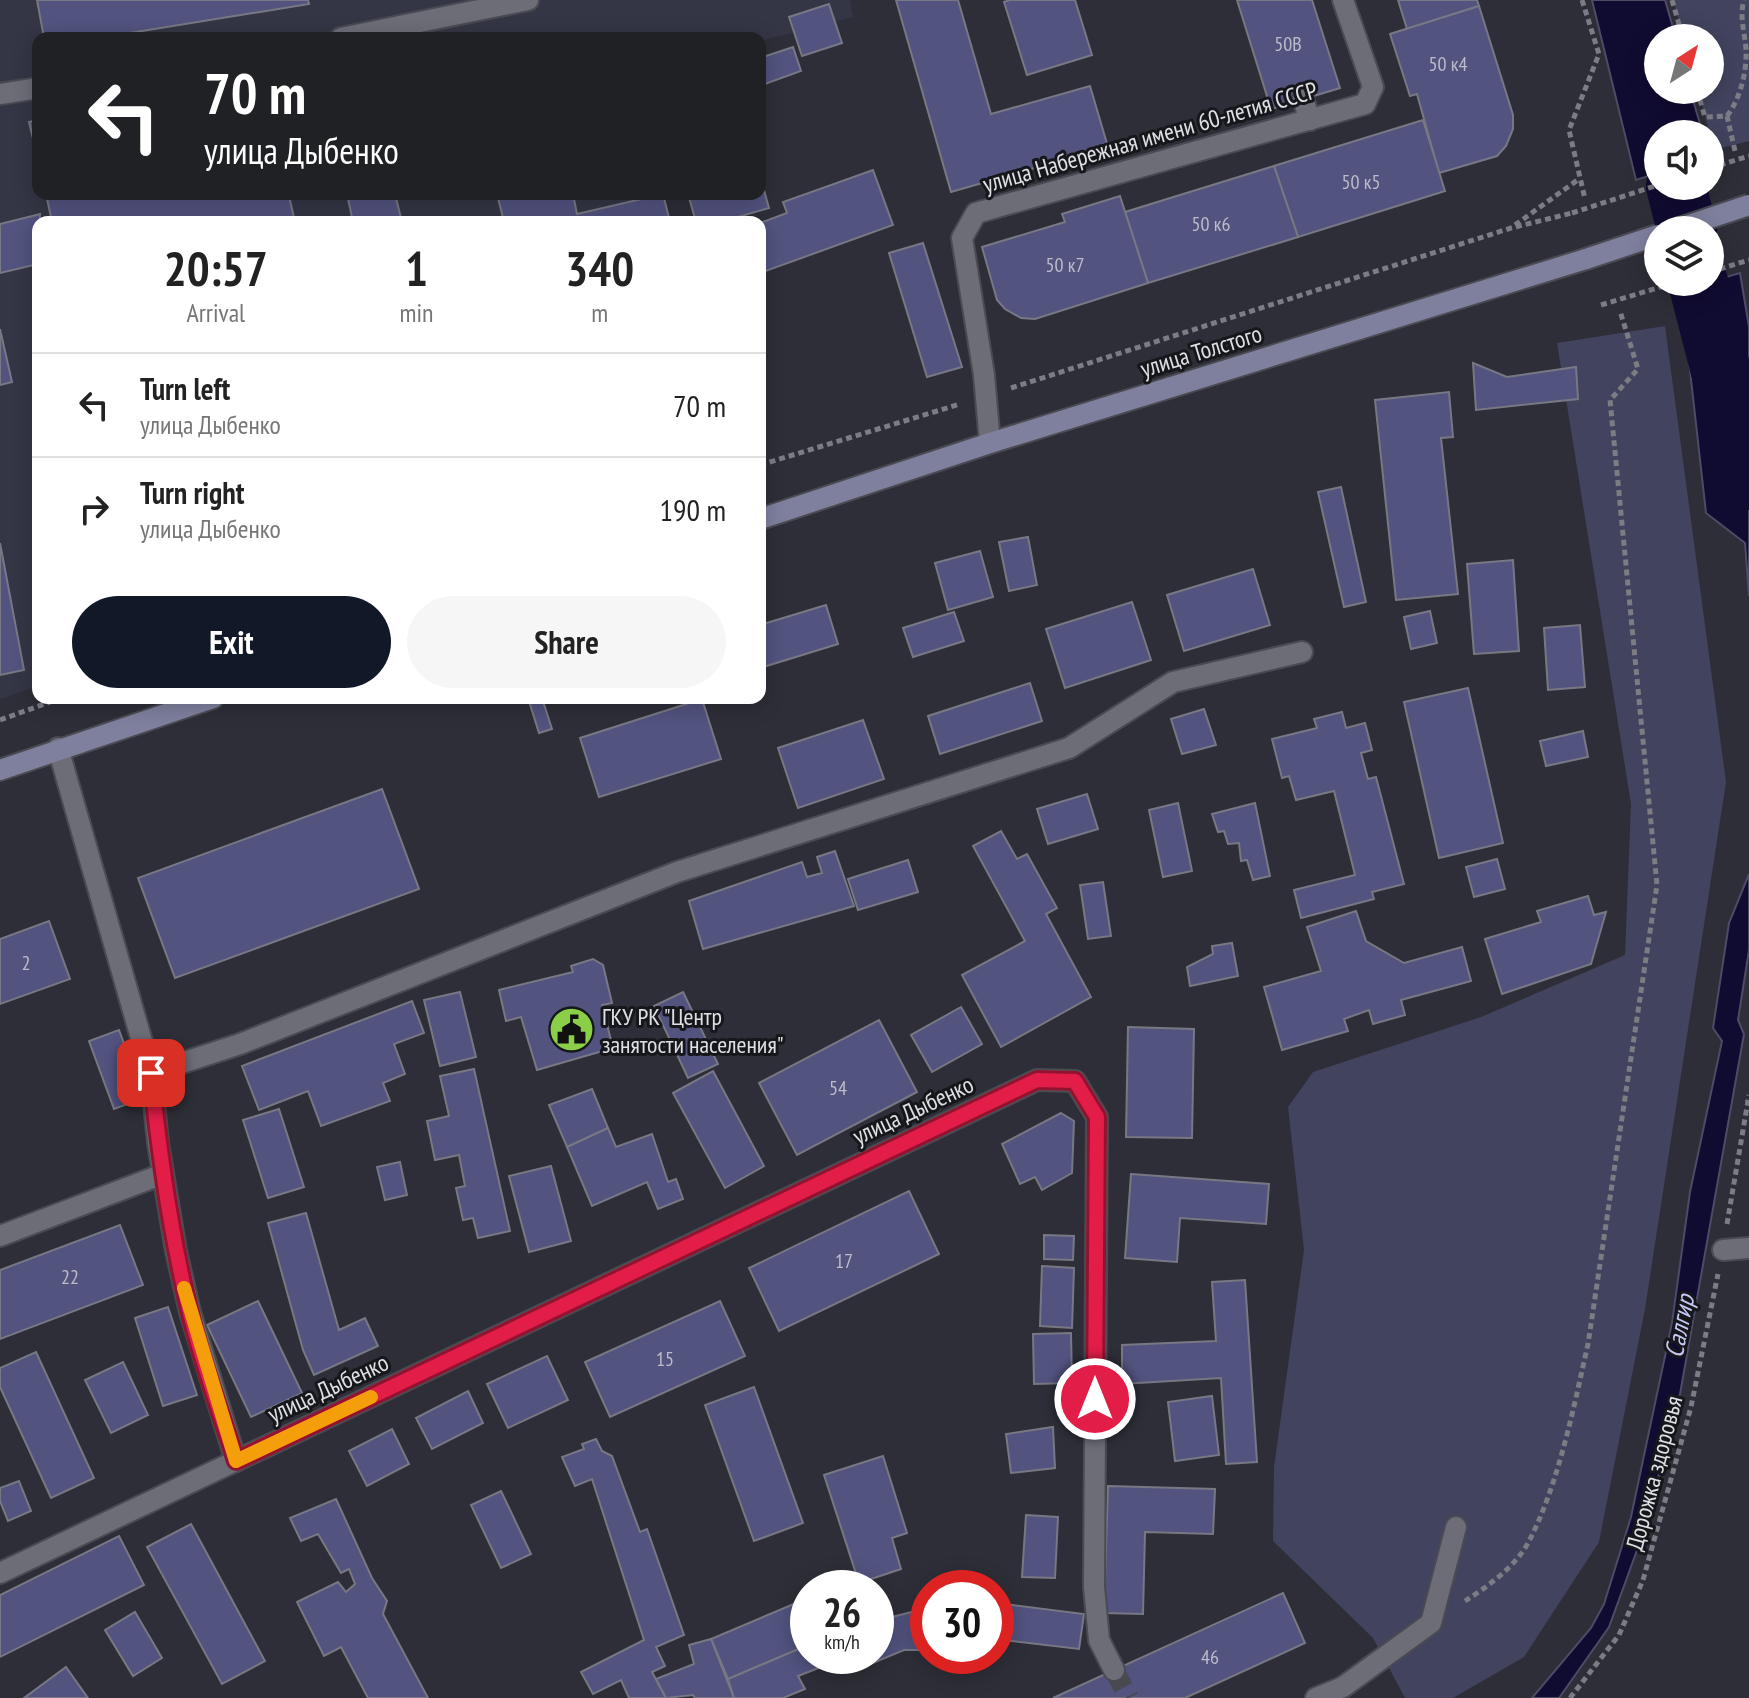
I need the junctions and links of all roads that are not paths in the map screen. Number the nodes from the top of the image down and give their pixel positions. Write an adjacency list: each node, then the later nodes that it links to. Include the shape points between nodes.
1 (528, 0): 3 (street)
2 (1343, 0): 7 (street, улица Набережная имени 60-летия СССР, via 1372,95 1365,104)
3 (371, 32)
4 (32, 89): 5 (street)
5 (0, 94)
6 (1303, 99): 7 (street)
7 (1310, 120): 11 (street, улица Набережная имени 60-летия СССР, via 976,213 962,238)
8 (1749, 205): 9 (main road, bridge)
9 (1716, 216)
10 (1644, 240): 11 (main road, улица Толстого, bridge)
11 (990, 443): 12 (main road, улица Толстого)
12 (766, 517)
13 (1302, 652): 17 (street, via 1173,682 1069,748 677,872 240,1044)
14 (194, 704): 15 (main road)
15 (58, 748): 16 (main road); 17 (street)
16 (0, 770)
17 (151, 1073): 18 (street)
18 (163, 1174): 19 (street); 22 (street, via 190,1312)
19 (0, 1236)
20 (1749, 1248): 21 (street)
21 (1723, 1250)
22 (236, 1461): 24 (street, улица Дыбенко); 25 (street, улица Дыбенко, via 1037,1080 1075,1081 1097,1117 1094,1587 1099,1640)
23 (1456, 1527): 26 (street, via 1431,1623 1343,1687)
24 (0, 1573)
25 (1114, 1670)
26 (1316, 1698)

